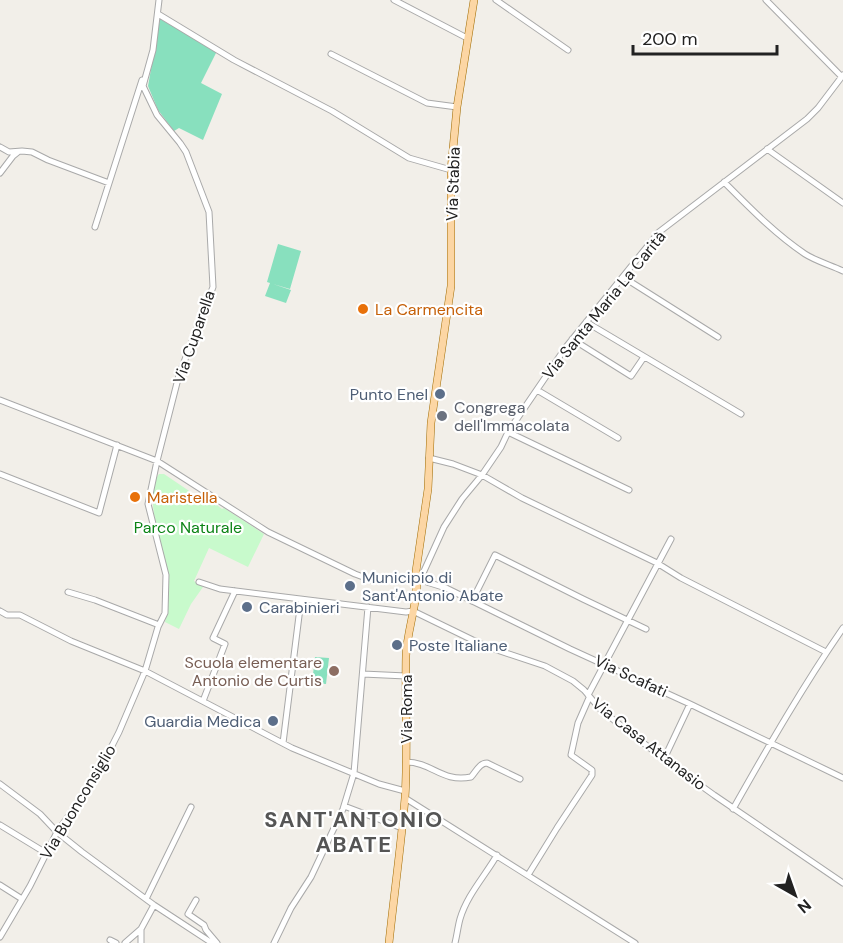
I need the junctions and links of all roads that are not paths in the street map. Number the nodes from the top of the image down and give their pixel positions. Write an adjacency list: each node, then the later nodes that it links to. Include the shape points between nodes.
1 (159, 0): 6 (street, Via Cuparella)
2 (394, 0): 7 (street)
3 (474, 0): 7 (main road, Via Stabia)
4 (496, 0): 8 (street)
5 (766, 0): 11 (street)
6 (158, 14): 10 (street, Via Cuparella); 16 (street, via 409,158)
7 (467, 38): 12 (main road, Via Stabia)
8 (568, 50)
9 (331, 54): 12 (street, via 427,104)
10 (147, 70): 19 (street); 36 (street, Via Cuparella, via 143,86 157,115 186,152 209,212 213,286 179,375)
11 (842, 79): 14 (street, Via Santa Maria La Carità, via 812,114)
12 (457, 107): 16 (main road, Via Stabia)
13 (0, 147): 15 (street, via 9,152)
14 (767, 149): 18 (street, Via Santa Maria La Carità); 20 (street)
15 (20, 151): 17 (street); 19 (street, via 32,152)
16 (451, 170): 28 (main road, Via Stabia, via 451,286)
17 (0, 173)
18 (724, 182): 22 (street, via 805,254); 23 (street, Via Santa Maria La Carità, via 659,232)
19 (109, 183): 21 (street)
20 (843, 203)
21 (95, 227)
22 (843, 271)
23 (624, 277): 24 (street, Via Santa Maria La Carità); 25 (street)
24 (586, 322): 26 (street, Via Santa Maria La Carità); 27 (street)
25 (718, 337)
26 (572, 339): 27 (street, via 631,376); 29 (street, Via Santa Maria La Carità)
27 (644, 357): 31 (street)
28 (438, 369): 35 (main road, Via Roma)
29 (537, 390): 32 (street, Via Santa Maria La Carità); 33 (street)
30 (0, 400): 34 (street)
31 (741, 414)
32 (508, 432): 38 (street, Via Santa Maria La Carità); 39 (street)
33 (618, 438)
34 (117, 445): 36 (street); 37 (street, via 99,513)
35 (429, 458): 38 (street); 42 (main road, Via Roma)
36 (157, 461): 43 (street, via 268,532); 53 (street, Via Buonconsiglio, via 148,504 166,575 165,613)
37 (0, 474)
38 (482, 475): 41 (street); 42 (street, Via Santa Maria La Carità, via 444,527)
39 (629, 490)
40 (671, 539): 41 (street)
41 (657, 563): 52 (street); 56 (street)
42 (417, 579): 48 (street, Via Scafati); 51 (main road, Via Roma)
43 (374, 581)
44 (198, 582): 45 (street)
45 (235, 591): 47 (street); 62 (street, via 213,638 225,644)
46 (68, 592): 53 (street)
47 (301, 600): 49 (street); 65 (street)
48 (472, 601): 52 (street, via 495,555); 57 (street, Via Scafati)
49 (368, 607): 51 (street); 59 (street)
50 (0, 611): 58 (street, via 20,615)
51 (413, 611): 60 (main road, Via Roma); 61 (street, Via Casa Attanasio, via 485,646 544,666 573,681)
52 (627, 619): 55 (street); 57 (street)
53 (159, 625): 58 (street, Via Buonconsiglio)
54 (843, 628): 56 (street)
55 (646, 629)
56 (826, 652): 64 (street)
57 (603, 663): 61 (street); 63 (street, Via Scafati)
58 (145, 671): 62 (street); 78 (street, Via Buonconsiglio, via 95,779)
59 (363, 674): 60 (street); 68 (street)
60 (406, 676): 67 (main road, Via Roma)
61 (589, 696): 66 (street, Via Casa Attanasio, via 601,710); 81 (street, via 571,755 592,770 592,775)
62 (203, 701): 65 (street)
63 (690, 704): 64 (street, Via Scafati); 66 (street)
64 (771, 742): 69 (street, Via Scafati); 75 (street)
65 (284, 743): 68 (street)
66 (664, 759): 75 (street, Via Casa Attanasio)
67 (406, 762): 70 (street, via 416,762 456,778 471,777 479,766 487,763); 72 (main road, Via Roma)
68 (354, 773): 72 (street); 73 (street)
69 (843, 778)
70 (520, 779)
71 (0, 784): 78 (street)
72 (405, 794): 77 (main road, Via Roma); 80 (street)
73 (344, 806): 77 (street); 95 (street)
74 (191, 807): 85 (street)
75 (733, 809): 82 (street, Via Casa Attanasio)
76 (0, 825): 79 (street)
77 (402, 828): 96 (main road, Via Roma)
78 (57, 832): 79 (street, Via Buonconsiglio); 85 (street)
79 (46, 853): 84 (street, Via Buonconsiglio)
80 (497, 855): 81 (street); 97 (street, via 463,911)
81 (528, 875): 98 (street)
82 (843, 882)
83 (0, 885): 84 (street)
84 (22, 899): 89 (street, Via Buonconsiglio)
85 (146, 899): 87 (street)
86 (196, 900): 94 (street, via 188,914 204,925)
87 (154, 905): 88 (street); 93 (street)
88 (141, 928): 91 (street); 92 (street)
89 (2, 929): 90 (street, Via Buonconsiglio)
90 (0, 937)
91 (125, 943)
92 (141, 943)
93 (212, 943)
94 (217, 943)
95 (274, 943)
96 (389, 943)
97 (455, 943)
98 (635, 943)

